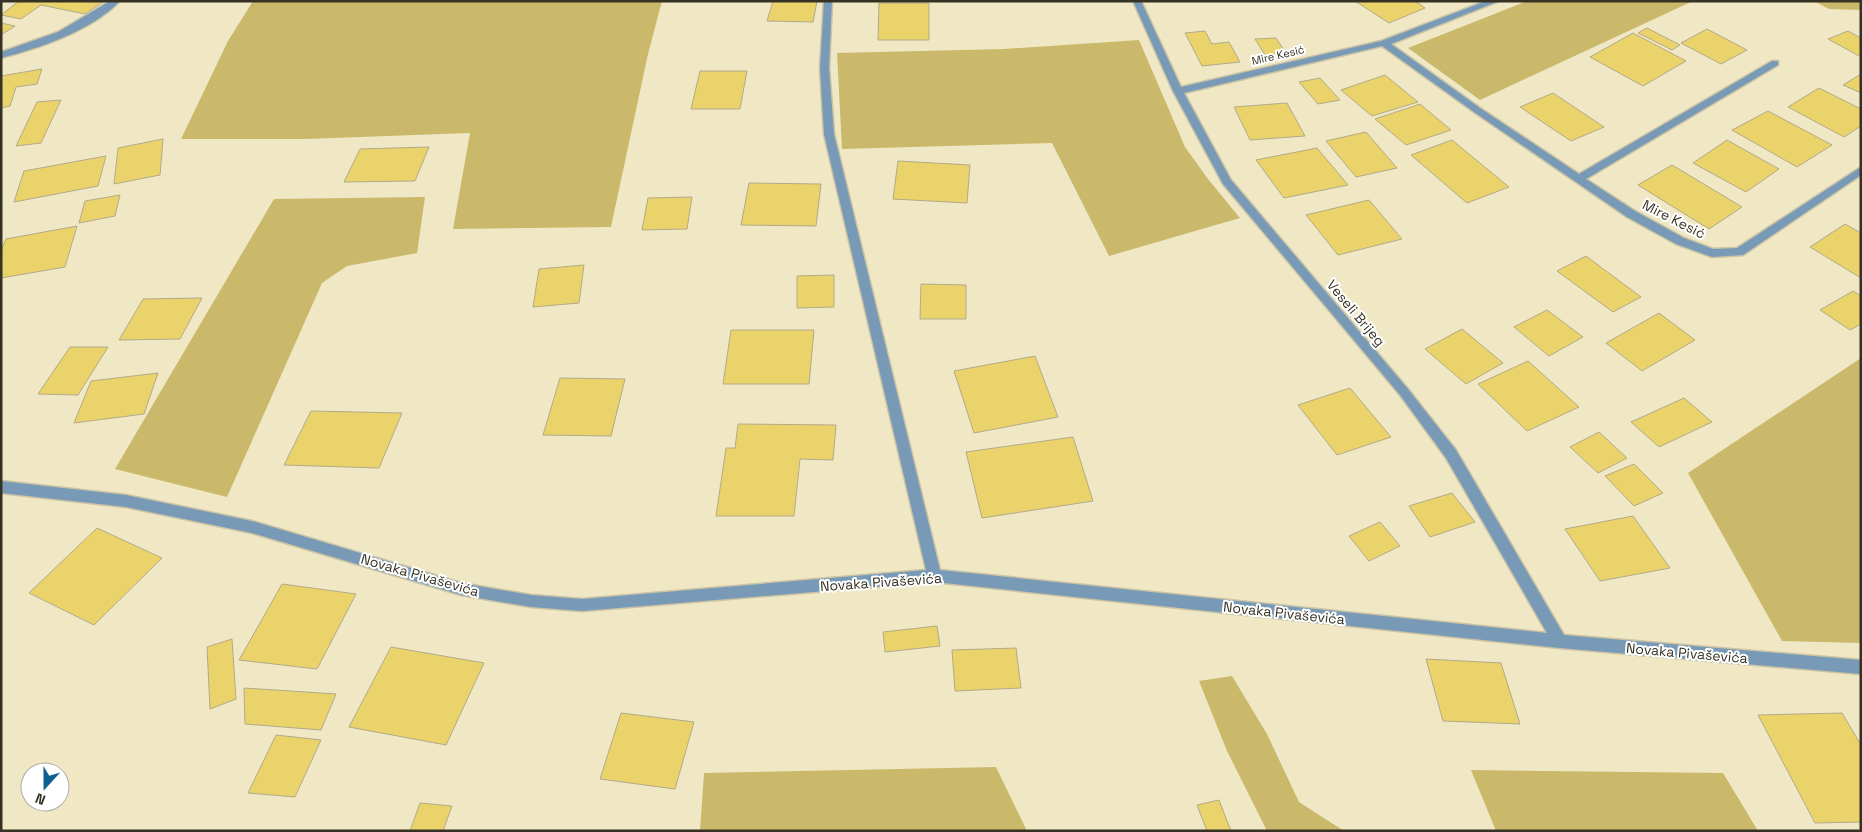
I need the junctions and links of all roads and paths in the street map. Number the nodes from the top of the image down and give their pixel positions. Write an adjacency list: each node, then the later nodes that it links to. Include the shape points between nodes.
1 (116, 1): 6 (street, via 57,38)
2 (828, 1): 12 (street, via 824,34 824,91 829,134)
3 (1138, 1): 8 (street, Veseli Brijeg)
4 (1495, 1): 5 (street, Mire Kesić)
5 (1384, 43): 8 (street, Mire Kesić); 10 (street, Mire Kesić)
6 (1, 55)
7 (1774, 63): 10 (street)
8 (1178, 91): 13 (street, Veseli Brijeg, via 1227,182 1404,392 1451,454)
9 (1861, 170): 10 (street, Mire Kesić, via 1739,252 1728,254 1712,253 1680,241)
10 (1579, 178)
11 (1, 487): 12 (street, Novaka Pivaševića, via 126,501 252,527 461,589 531,601 582,605)
12 (934, 576): 13 (street, Novaka Pivaševića)
13 (1560, 642): 14 (street, Novaka Pivaševića)
14 (1861, 667)

